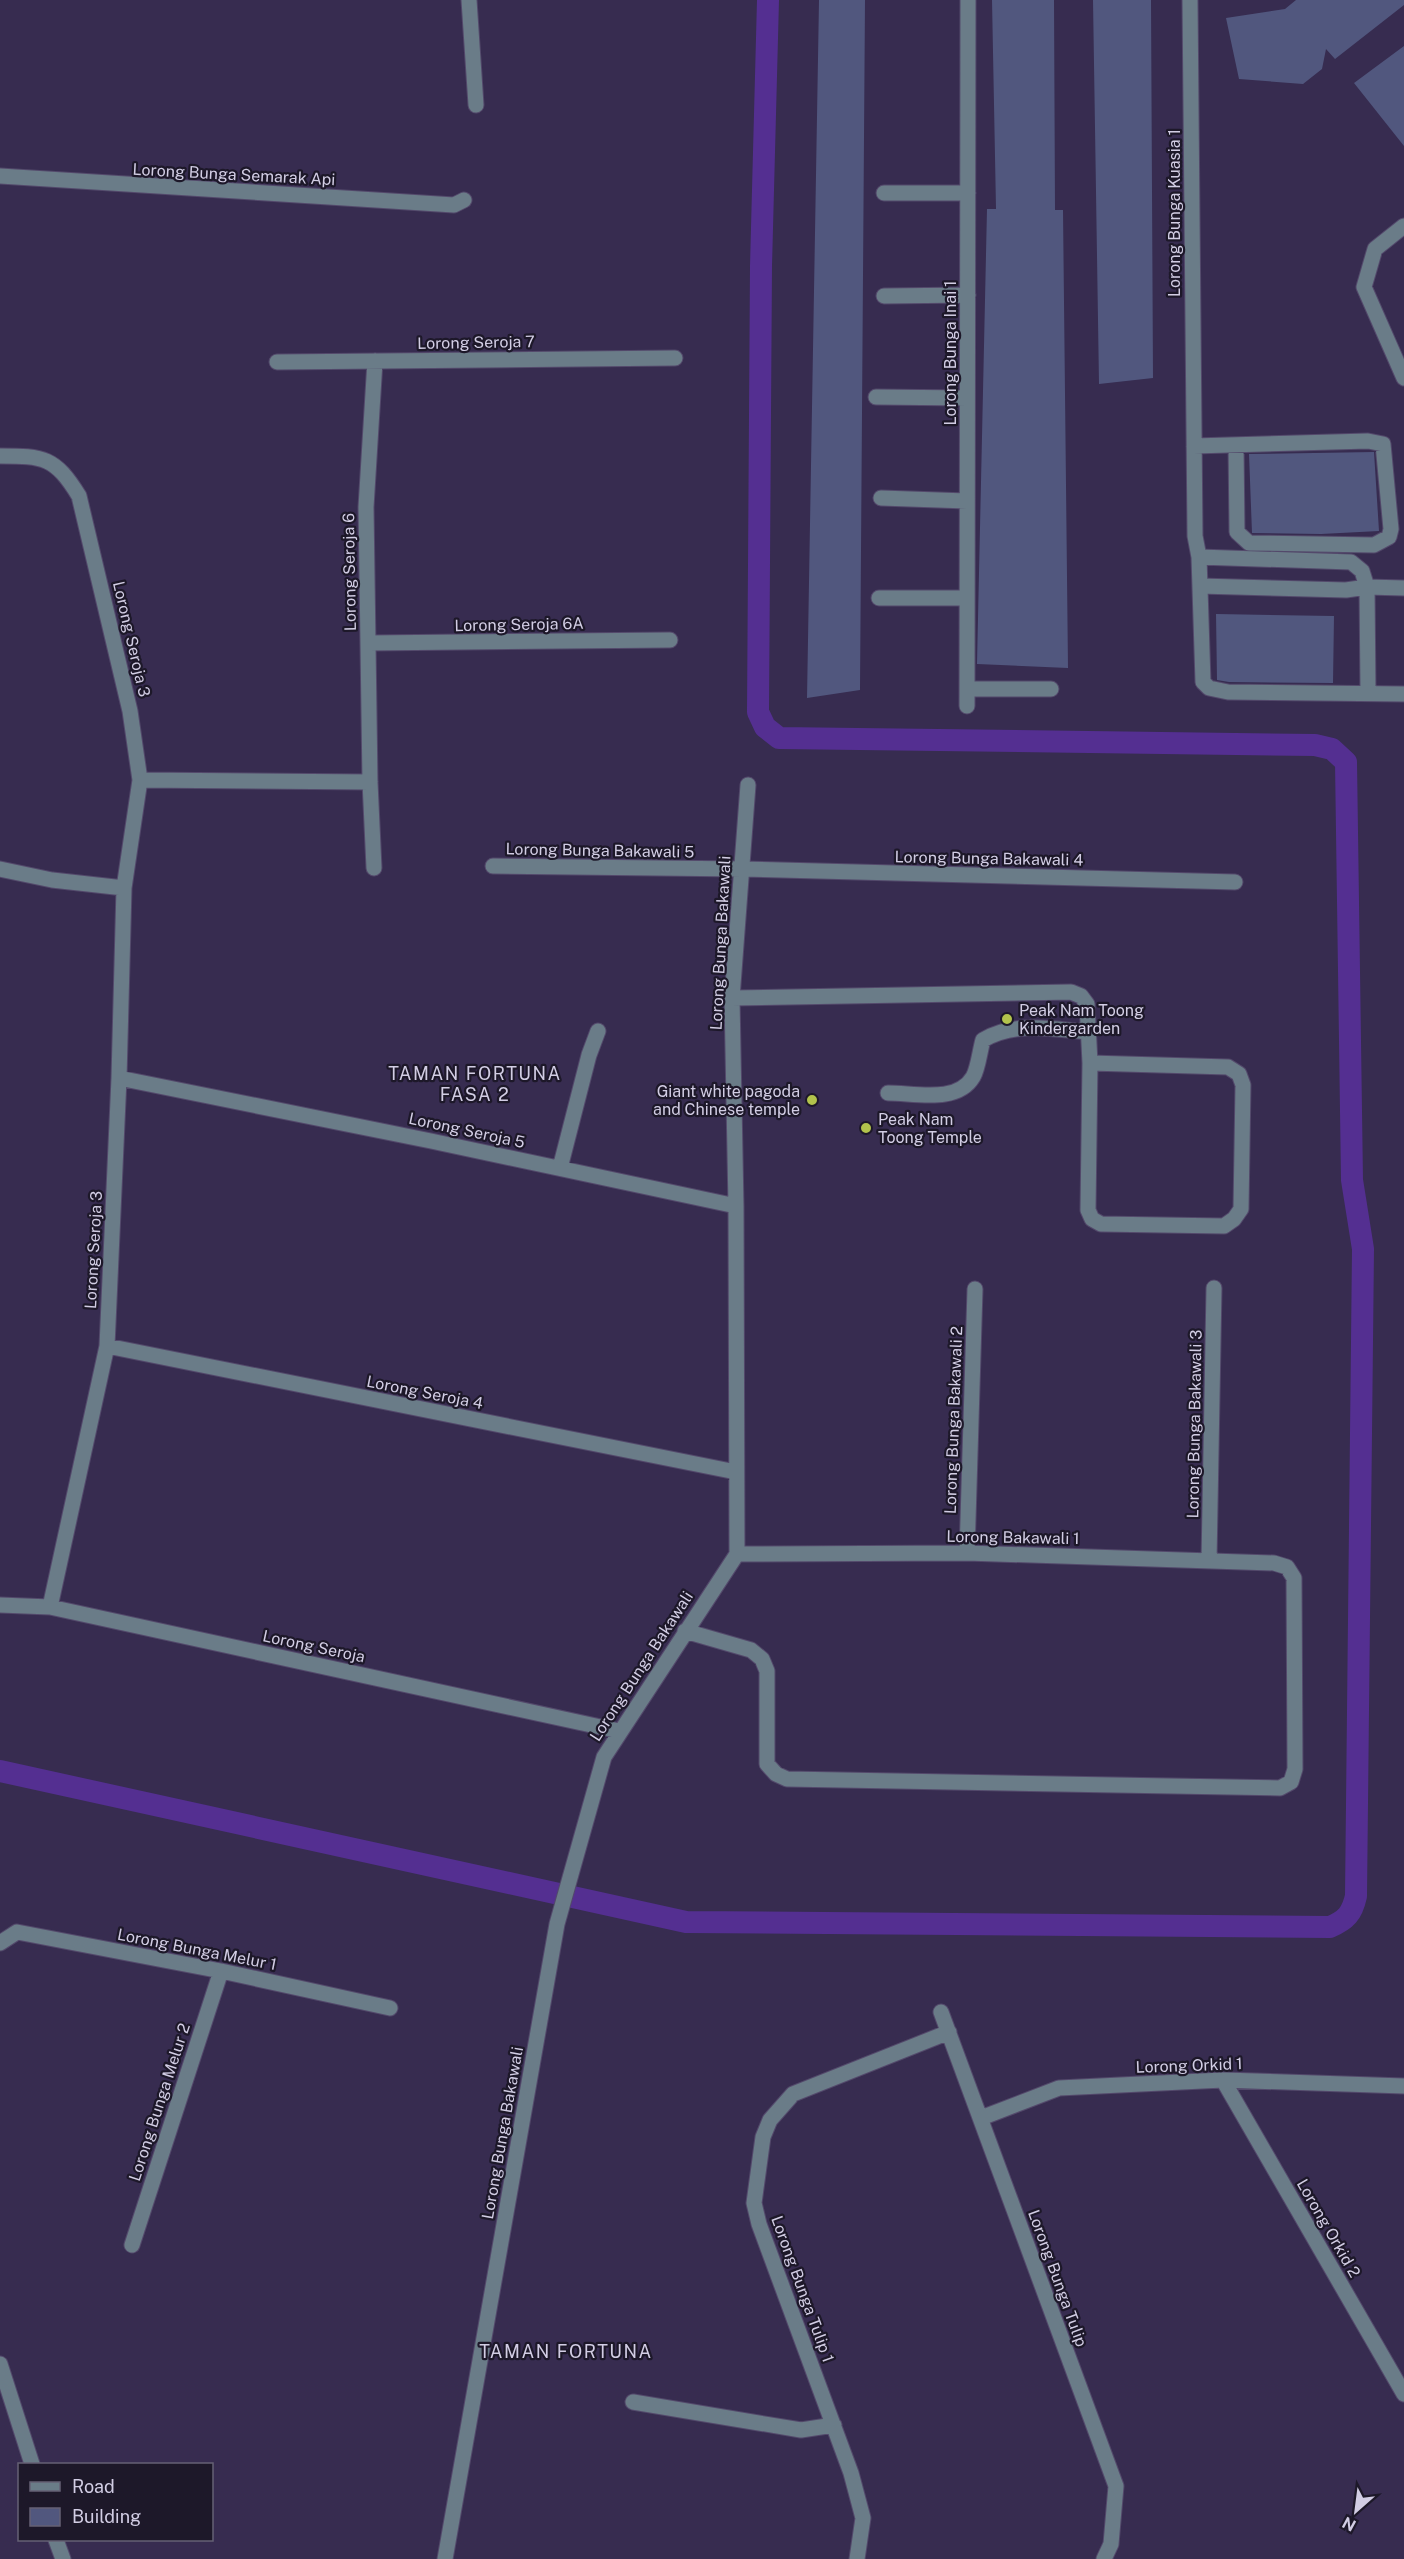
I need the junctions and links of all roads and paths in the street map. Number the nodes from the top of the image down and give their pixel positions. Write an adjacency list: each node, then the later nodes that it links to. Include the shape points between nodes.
1 (470, 0): 4 (street)
2 (968, 0): 7 (street, Lorong Bunga Inai 1)
3 (1190, 0): 19 (street, Lorong Bunga Kuasia 1)
4 (476, 105)
5 (0, 176): 8 (street, Lorong Bunga Semarak Api, via 454,205)
6 (884, 193): 7 (street)
7 (968, 193): 10 (street, Lorong Bunga Inai 1)
8 (464, 200)
9 (1404, 226): 15 (street, via 1375,249 1364,287)
10 (968, 295): 11 (street); 17 (street, Lorong Bunga Inai 1)
11 (884, 296)
12 (675, 357): 13 (street, Lorong Seroja 7)
13 (375, 361): 14 (street, Lorong Seroja 7); 30 (street, Lorong Seroja 6, via 366,507)
14 (277, 362)
15 (1404, 378)
16 (876, 397): 17 (street)
17 (967, 398): 22 (street, Lorong Bunga Inai 1)
18 (1236, 445): 18 (street, via 1368,441 1383,444 1389,537 1374,545 1249,543 1238,532); 19 (street)
19 (1194, 446): 23 (street, Lorong Bunga Kuasia 1, via 1195,536)
20 (0, 456): 36 (street, Lorong Seroja 3, via 34,456 52,463 67,476 79,496 130,711)
21 (881, 498): 22 (street)
22 (967, 501): 28 (street, Lorong Bunga Inai 1)
23 (1199, 557): 24 (street, Lorong Bunga Kuasia 1); 25 (street, via 1351,562 1362,571)
24 (1200, 586): 25 (street, via 1346,590); 33 (street, Lorong Bunga Kuasia 1, via 1203,682 1209,688 1228,692)
25 (1367, 587): 26 (street); 33 (street)
26 (1404, 588)
27 (879, 598): 28 (street)
28 (967, 598): 31 (street, Lorong Bunga Inai 1)
29 (670, 640): 30 (street, Lorong Seroja 6A)
30 (369, 643): 37 (street, Lorong Seroja 6)
31 (967, 689): 32 (street); 35 (street, Lorong Bunga Inai 1)
32 (1051, 689)
33 (1368, 692): 34 (street, Lorong Bunga Kuasia 1)
34 (1404, 694)
35 (967, 706)
36 (140, 780): 37 (street); 44 (street, Lorong Seroja 3)
37 (370, 782): 40 (street, Lorong Seroja 6)
38 (748, 785): 42 (street, Lorong Bunga Bakawali)
39 (493, 866): 42 (street, Lorong Bunga Bakawali 5)
40 (374, 868)
41 (0, 869): 44 (street)
42 (742, 869): 43 (street, Lorong Bunga Bakawali 4); 45 (street, Lorong Bunga Bakawali)
43 (1235, 882)
44 (124, 888): 49 (street, Lorong Seroja 3)
45 (732, 998): 47 (street, via 1071,992 1087,1004); 52 (street, Lorong Bunga Bakawali)
46 (598, 1030): 51 (street)
47 (1088, 1032): 48 (street); 50 (street, via 1017,1027 997,1031 983,1040 975,1075 965,1087 950,1094)
48 (1090, 1063): 48 (street, via 1228,1067 1239,1074 1244,1085 1240,1209 1234,1219 1224,1226 1101,1224 1092,1219 1088,1210)
49 (119, 1078): 51 (street, Lorong Seroja 5); 55 (street, Lorong Seroja 3)
50 (888, 1093)
51 (560, 1168): 52 (street, Lorong Seroja 5)
52 (736, 1206): 56 (street, Lorong Bunga Bakawali)
53 (1214, 1288): 59 (street, Lorong Bunga Bakawali 3)
54 (975, 1289): 57 (street, Lorong Bunga Bakawali 2)
55 (106, 1346): 56 (street, Lorong Seroja 4); 61 (street, Lorong Seroja 3)
56 (736, 1472): 58 (street, Lorong Bunga Bakawali)
57 (967, 1553): 58 (street, Lorong Bakawali 1); 59 (street, Lorong Bakawali 1)
58 (737, 1554): 62 (street, Lorong Bunga Bakawali)
59 (1209, 1561): 62 (street, Lorong Bakawali 1, via 1274,1563 1287,1567 1294,1578 1295,1769 1291,1782 1280,1788 787,1779 767,1764 767,1671 762,1659 751,1650)
60 (0, 1605): 61 (street, Lorong Seroja)
61 (50, 1607): 63 (street, Lorong Seroja)
62 (685, 1631): 63 (street, Lorong Bunga Bakawali)
63 (619, 1731): 80 (street, Lorong Bunga Bakawali, via 604,1757 557,1924)
64 (0, 1943): 65 (street, Lorong Bunga Melur 1, via 17,1932)
65 (221, 1971): 66 (street, Lorong Bunga Melur 1); 72 (street, Lorong Bunga Melur 2)
66 (390, 2008)
67 (941, 2012): 68 (street, Lorong Bunga Tulip)
68 (949, 2032): 71 (street, Lorong Bunga Tulip); 76 (street, Lorong Bunga Tulip 1, via 793,2094 770,2120 763,2137 754,2203 759,2224)
69 (1223, 2080): 70 (street, Lorong Orkid 1); 71 (street, Lorong Orkid 1, via 1059,2088); 74 (street, Lorong Orkid 2)
70 (1404, 2086)
71 (981, 2118): 82 (street, Lorong Bunga Tulip, via 1116,2486 1111,2544)
72 (132, 2245)
73 (0, 2364): 77 (street)
74 (1404, 2394)
75 (633, 2402): 76 (street, via 801,2430)
76 (834, 2425): 81 (street, Lorong Bunga Tulip 1, via 863,2518)
77 (32, 2463)
78 (56, 2541): 79 (street)
79 (63, 2559)
80 (445, 2559)
81 (856, 2559)
82 (1104, 2559)

